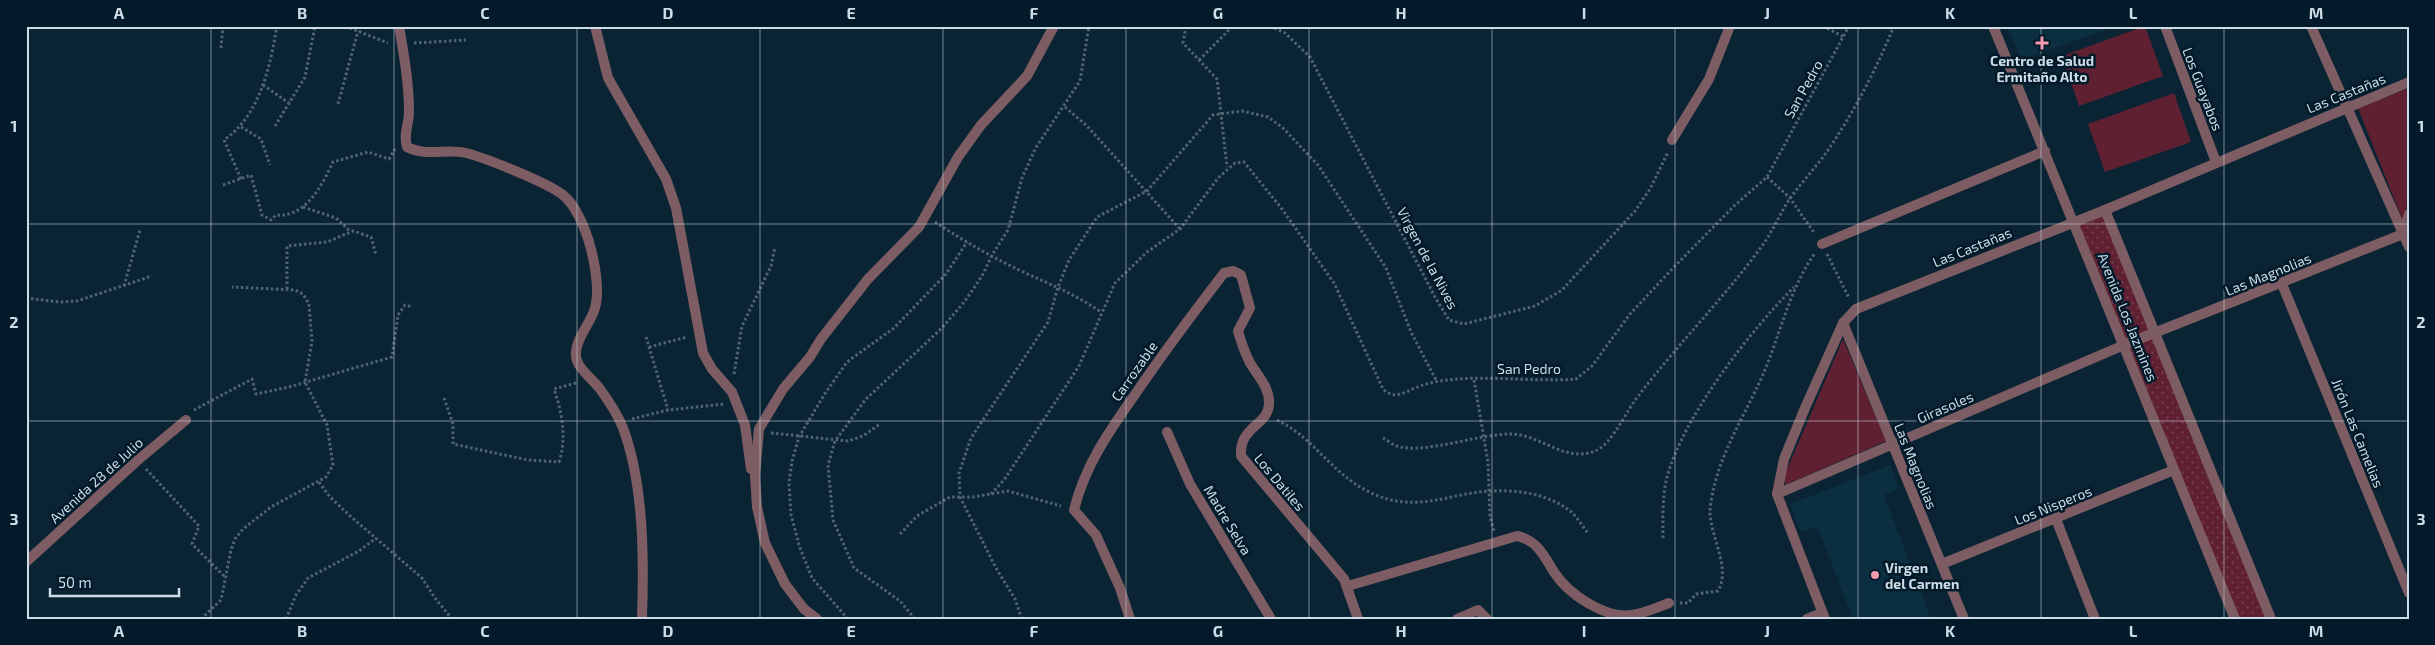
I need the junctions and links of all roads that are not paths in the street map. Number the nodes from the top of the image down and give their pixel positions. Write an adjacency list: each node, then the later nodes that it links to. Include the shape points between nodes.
1 (399, 26): 37 (street, via 408,78 406,144 418,152 465,153 536,181 563,195 574,207 597,274 596,307 576,353 579,365 600,389 623,427 636,482 644,566)
2 (595, 26): 29 (street, via 608,78 666,179 676,208 702,353 732,392 744,424)
3 (1054, 26): 29 (street, via 1027,76 981,125 958,156 919,227 868,279 784,389 759,429 755,476)
4 (1730, 26): 10 (street, via 1709,79)
5 (1993, 26): 11 (street, Avenida Los Jazmines)
6 (2165, 26): 12 (street, Los Guayabos)
7 (2311, 26): 9 (street)
8 (2409, 82): 9 (street, Las Castañas)
9 (2347, 107): 12 (street, Las Castañas); 16 (street)
10 (1672, 140)
11 (2045, 151): 15 (street, Avenida Los Jazmines); 17 (street)
12 (2216, 162): 13 (street, Las Castañas)
13 (2105, 210): 15 (street, Las Castañas); 22 (street, Avenida Los Jazmines)
14 (2409, 214): 16 (street)
15 (2074, 222): 21 (street, Las Castañas, via 1856,309); 23 (street, Avenida Los Jazmines)
16 (2404, 234): 18 (street); 20 (street, Las Magnolias)
17 (1822, 244)
18 (2409, 247)
19 (1241, 275): 33 (street, Los Datiles, via 1250,308 1238,331 1268,394 1269,406 1266,414 1246,434 1240,445 1241,456); 39 (street, Carrozable, via 1233,271 1224,273 1108,434 1080,484 1074,510 1096,535)
20 (2282, 284): 22 (street, Las Magnolias); 34 (street, Jirón Las Camelias)
21 (1843, 324): 26 (street, Las Magnolias); 28 (street, Las Castañas, via 1784,459)
22 (2156, 333): 23 (street, Las Magnolias); 48 (street, Avenida Los Jazmines)
23 (2124, 346): 26 (street, Girasoles); 27 (street, Avenida Los Jazmines)
24 (186, 420): 31 (street, Avenida 28 de Julio)
25 (1167, 432): 40 (street, Madre Selva, via 1190,484)
26 (1893, 444): 28 (street, Girasoles); 32 (street, Las Magnolias)
27 (2174, 470): 30 (street, Los Nisperos); 47 (street, Avenida Los Jazmines)
28 (1777, 494): 36 (street)
29 (757, 507): 38 (street, via 765,543 785,584 804,609)
30 (2056, 519): 32 (street, Los Nisperos); 46 (street)
31 (26, 562)
32 (1942, 564): 45 (street, Las Magnolias)
33 (1348, 586): 35 (street, via 1517,536 1535,544 1567,586 1583,601 1603,611 1631,615); 41 (street, Los Datiles)
34 (2409, 593)
35 (1669, 603)
36 (1823, 616): 44 (street)
37 (642, 619)
38 (817, 619)
39 (1130, 619)
40 (1271, 619)
41 (1358, 619)
42 (1458, 619): 43 (street, via 1478,610)
43 (1487, 619)
44 (1807, 619)
45 (1964, 619)
46 (2095, 619)
47 (2235, 619)
48 (2271, 619)

